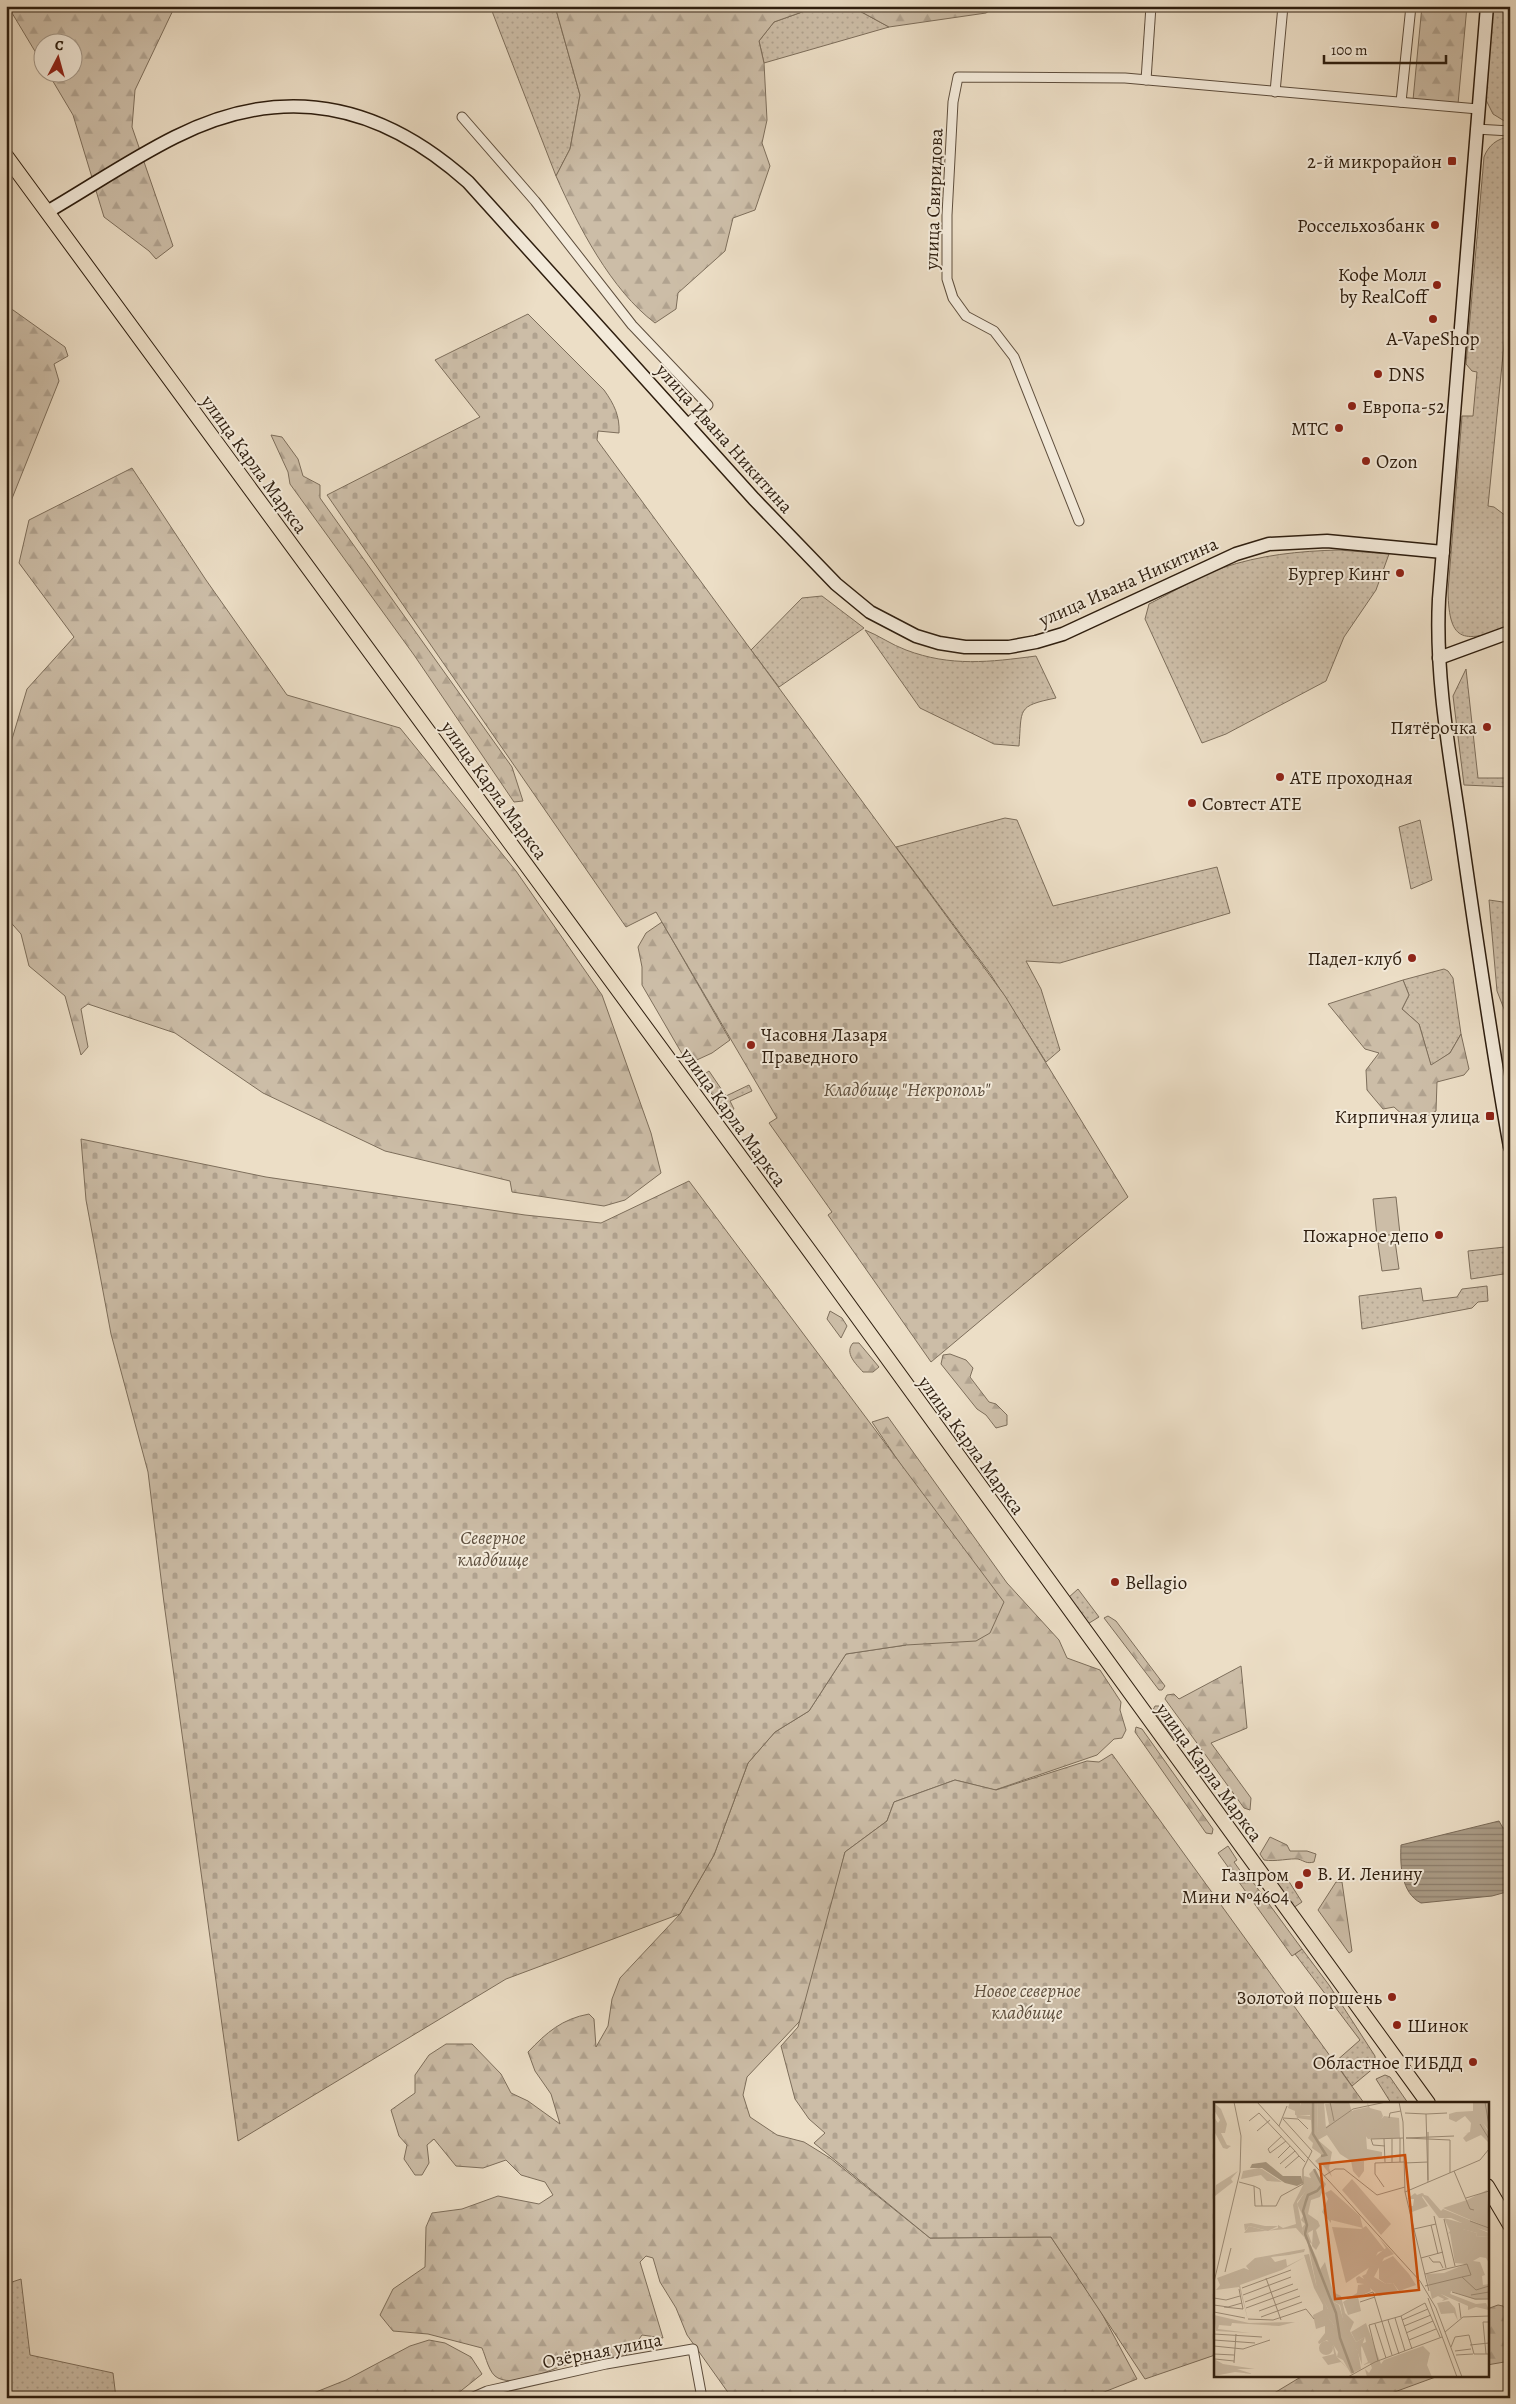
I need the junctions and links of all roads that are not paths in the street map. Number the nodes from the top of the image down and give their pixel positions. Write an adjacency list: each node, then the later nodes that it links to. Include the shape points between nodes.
1 (1151, 6): 5 (street)
2 (1283, 6): 6 (street)
3 (1412, 6): 7 (street)
4 (1487, 6): 8 (main road)
5 (1146, 80): 6 (street); 15 (street, улица Свиридова, via 958,77 953,102 947,279 953,298 966,316 994,331 1014,357)
6 (1275, 92): 7 (street)
7 (1401, 102): 8 (street)
8 (1478, 109): 10 (main road)
9 (462, 117): 14 (street, via 535,201 632,325 708,404)
10 (1476, 129): 11 (street); 16 (main road)
11 (1510, 131)
12 (6, 156): 13 (main road, улица Карла Маркса)
13 (47, 212): 14 (main road, улица Ивана Никитина, via 175,137 208,123 267,108 297,106 330,108 360,115 405,135 447,163 468,182); 20 (main road, улица Карла Маркса, via 822,1268)
14 (687, 424): 16 (main road, улица Ивана Никитина, via 836,584 877,616 916,636 939,643 1009,647 1054,637 1204,567 1269,544 1327,541)
15 (1079, 521)
16 (1443, 552): 18 (main road)
17 (1510, 632): 18 (main road)
18 (1439, 658): 19 (main road, via 1489,1026)
19 (1510, 1147)
20 (1427, 2102)
21 (1488, 2186): 23 (main road)
22 (1488, 2187): 24 (main road)
23 (1510, 2211)
24 (1510, 2225)
25 (471, 2398): 26 (street, Озёрная улица, via 487,2391 597,2366 693,2349)
26 (702, 2398)

